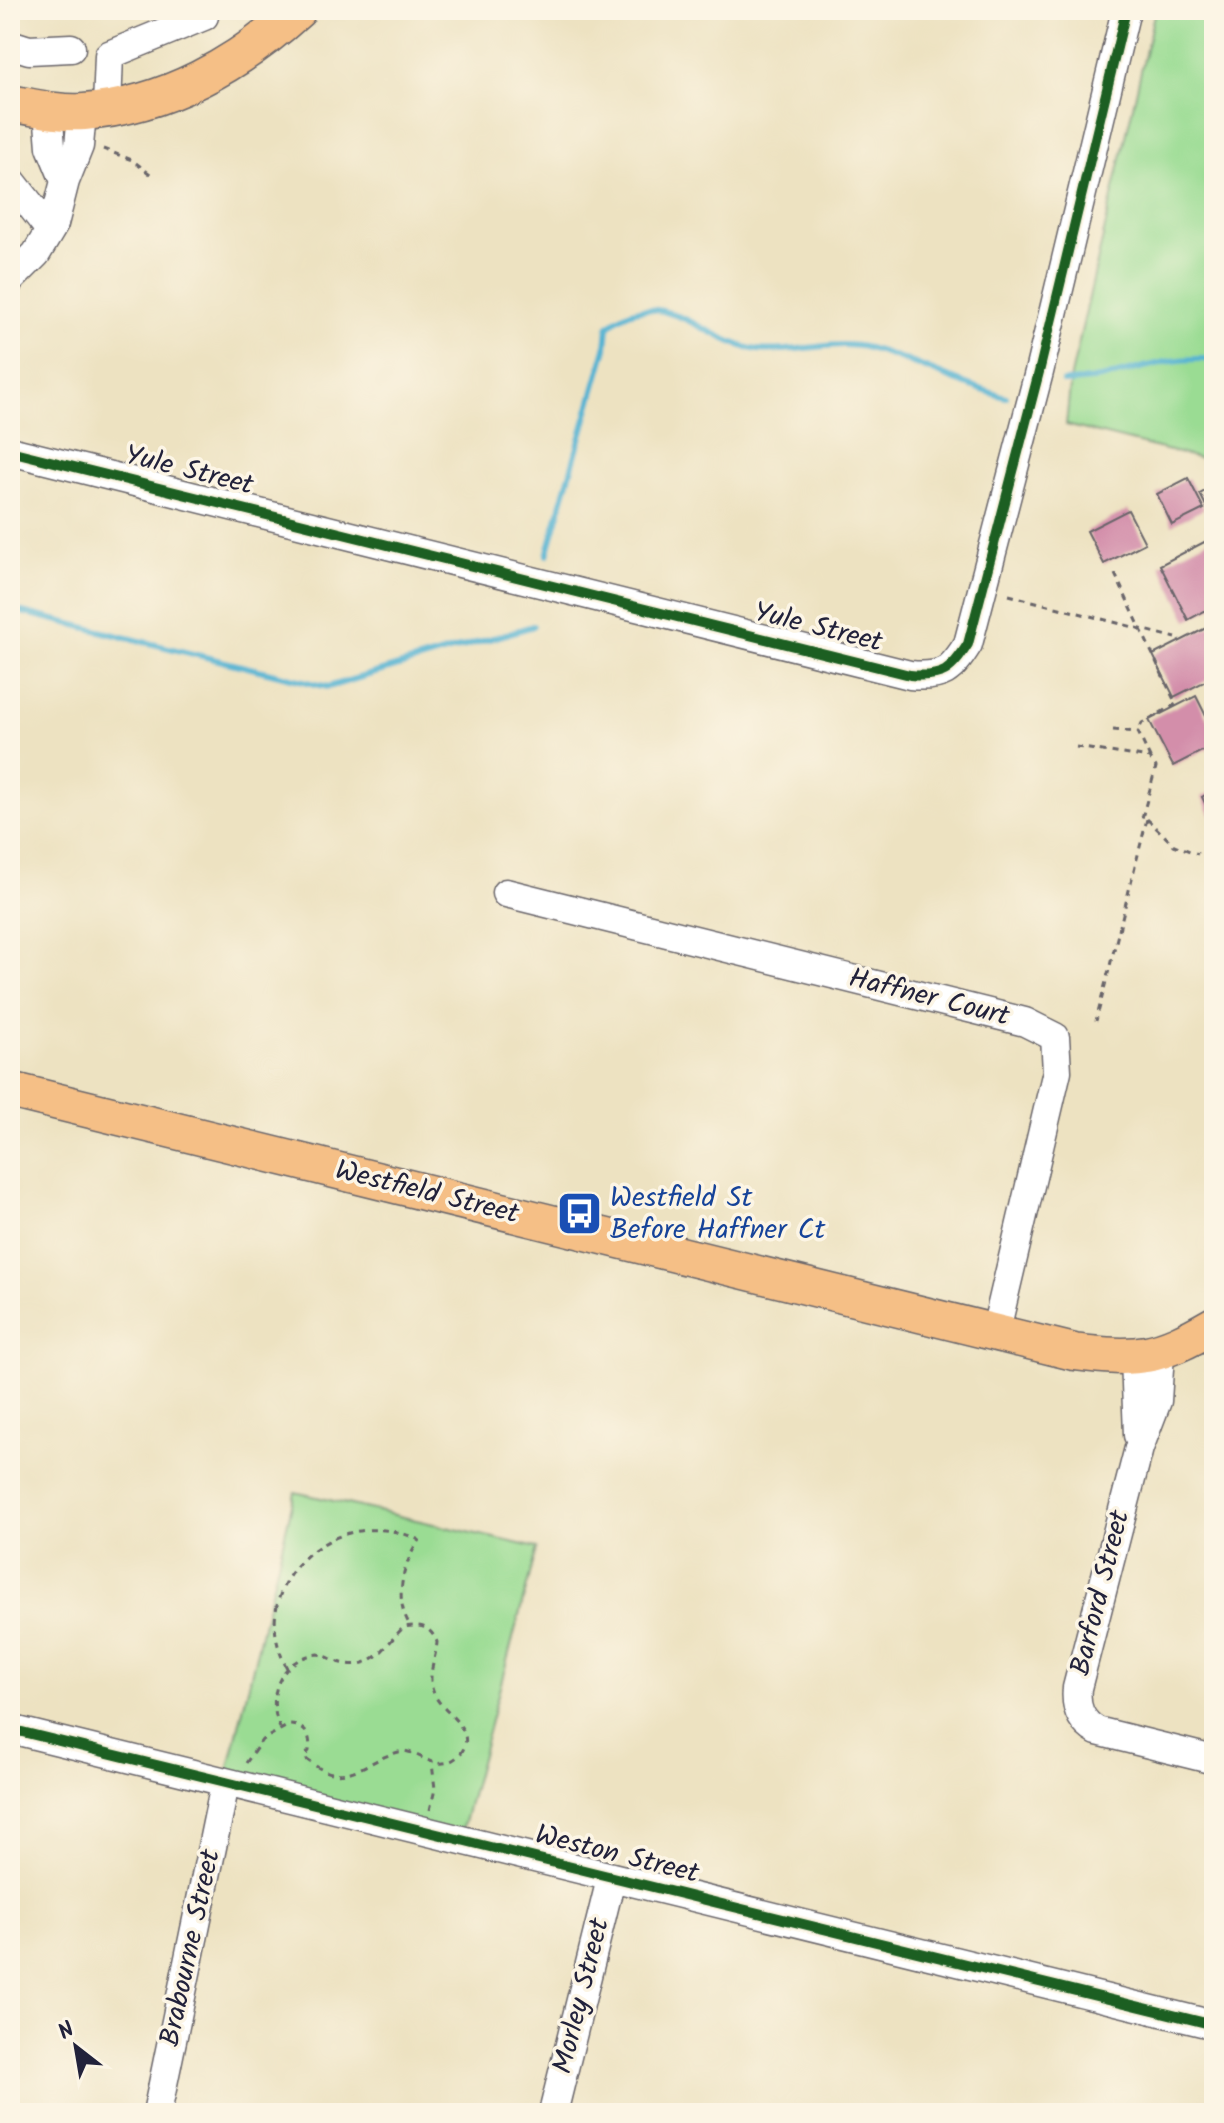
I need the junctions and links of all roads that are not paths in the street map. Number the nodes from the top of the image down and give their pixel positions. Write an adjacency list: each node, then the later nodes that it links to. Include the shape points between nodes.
1 (298, 10): 7 (main road, via 236,60 183,88)
2 (1126, 10): 12 (street, Yule Street, via 968,644 954,666 932,677 633,608)
3 (204, 16): 5 (street)
4 (10, 44): 5 (street)
5 (87, 53): 7 (street)
6 (10, 103): 7 (main road)
7 (79, 118): 9 (street); 9 (street, via 51,147)
8 (10, 179): 10 (street)
9 (65, 181): 10 (street)
10 (50, 230): 11 (street, via 36,254)
11 (10, 280)
12 (10, 451)
13 (506, 893): 16 (street, Haffner Court, via 1025,1022 1055,1037 1057,1071)
14 (10, 1090): 16 (main road, Westfield Street)
15 (1214, 1325): 17 (main road)
16 (995, 1334): 17 (main road, Westfield Street, via 1074,1352)
17 (1148, 1356): 19 (street, Barford Street, via 1157,1401 1139,1448 1076,1694 1080,1715 1097,1731)
18 (10, 1729): 20 (street, Weston Street)
19 (1214, 1760)
20 (234, 1777): 21 (street, Weston Street); 23 (street, Brabourne Street)
21 (611, 1879): 22 (street, Weston Street); 24 (street, Morley Street)
22 (1214, 2025)
23 (157, 2113)
24 (553, 2113)

